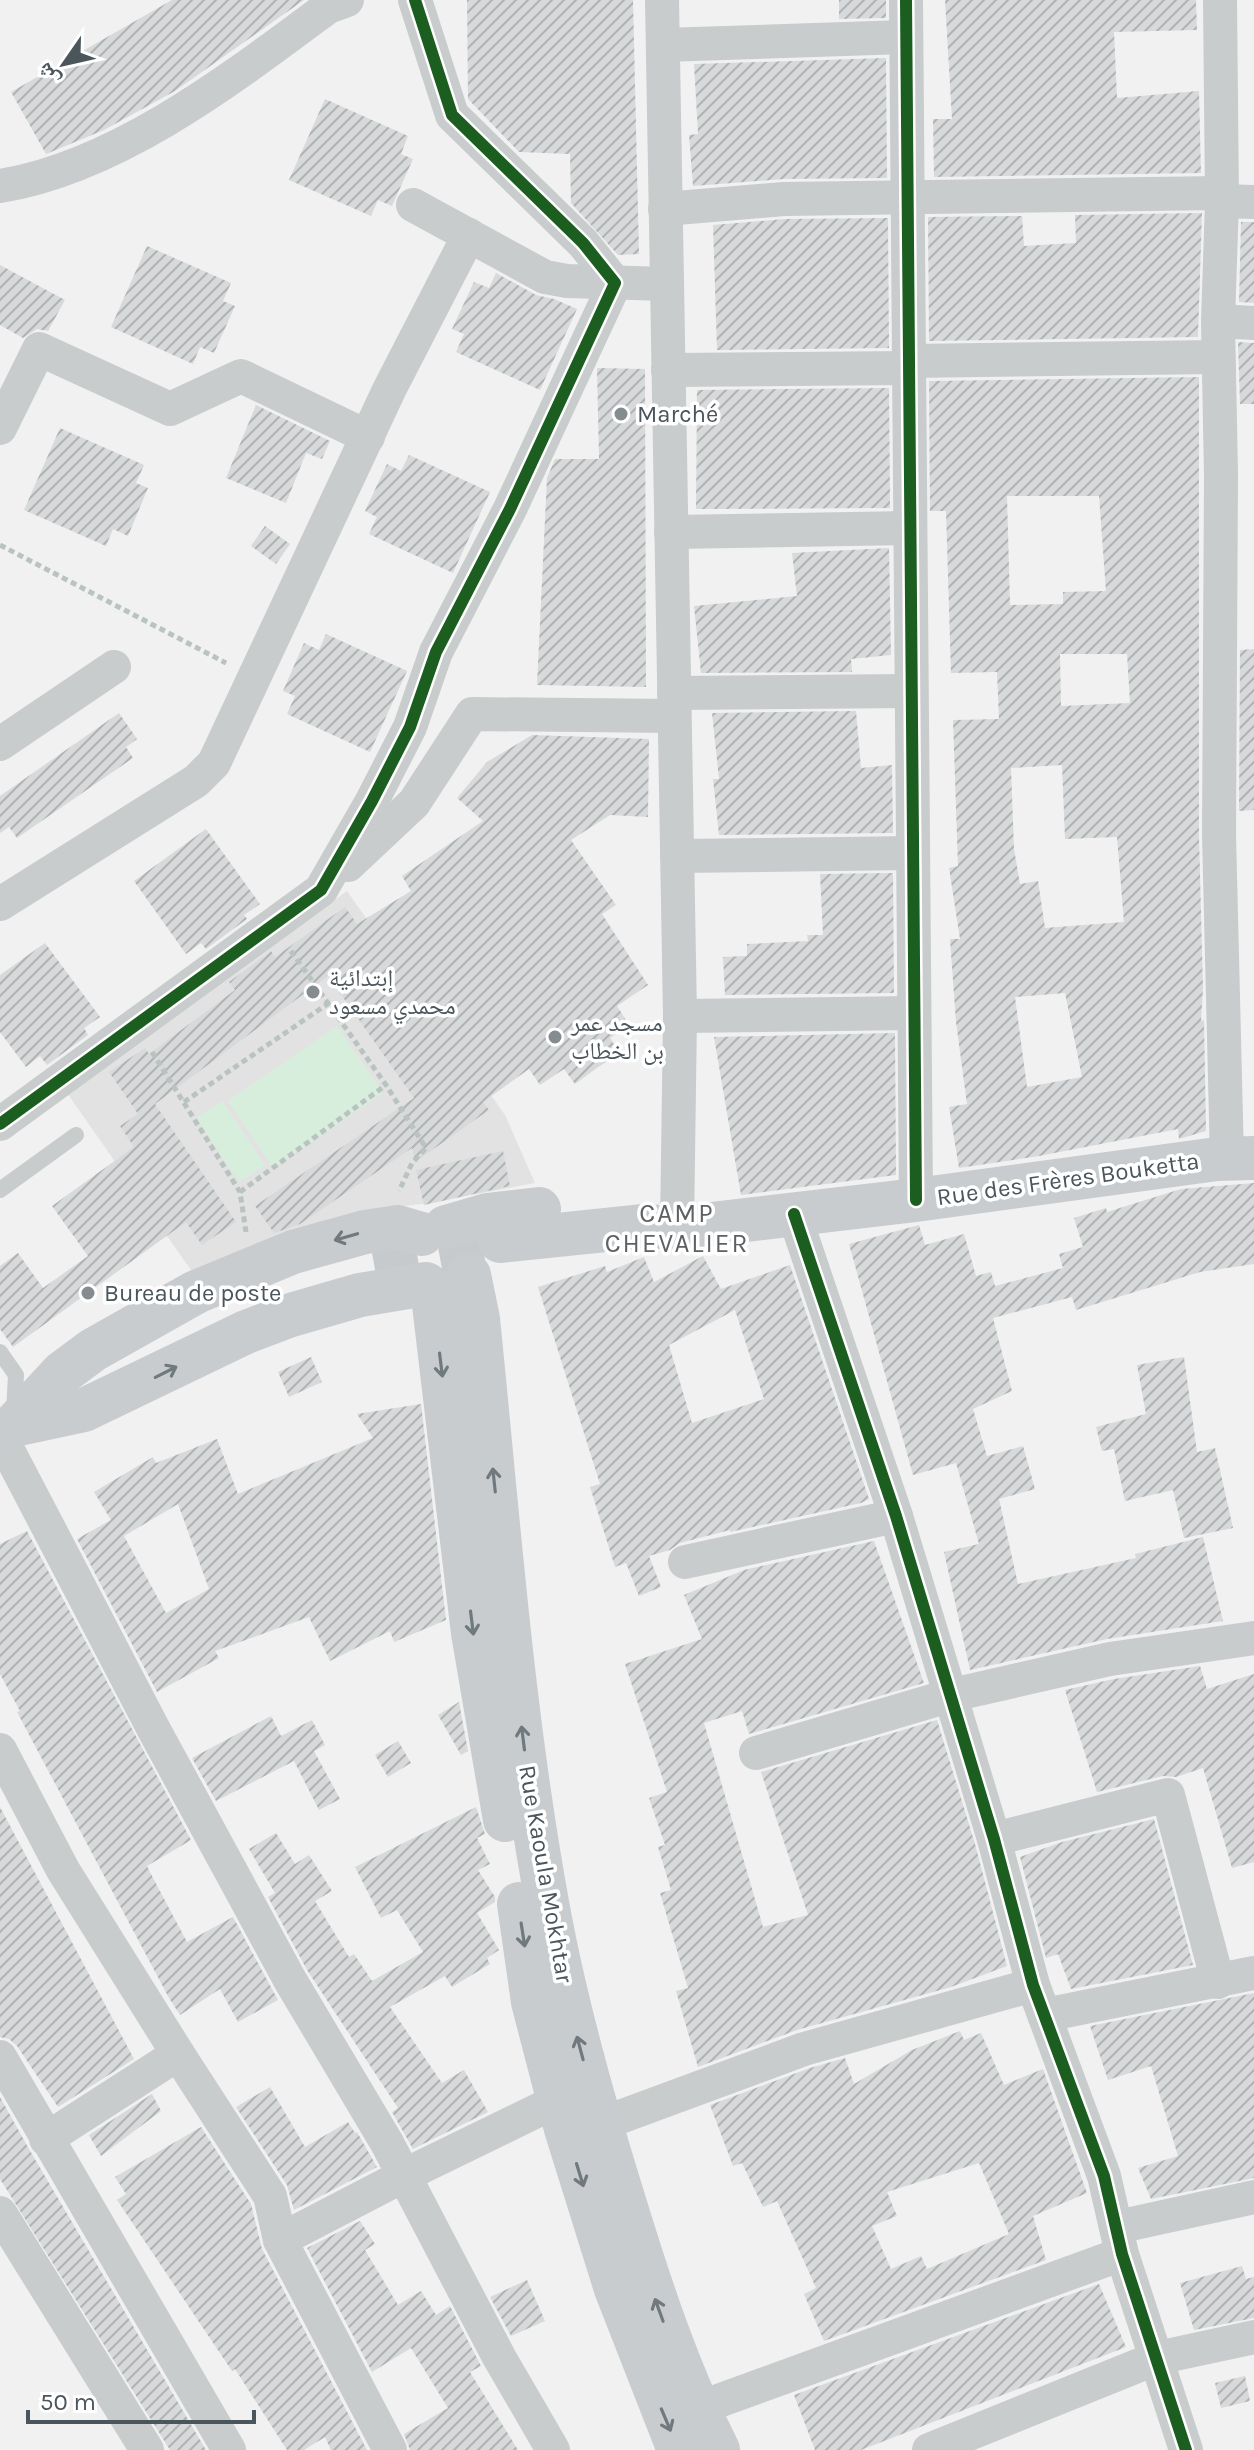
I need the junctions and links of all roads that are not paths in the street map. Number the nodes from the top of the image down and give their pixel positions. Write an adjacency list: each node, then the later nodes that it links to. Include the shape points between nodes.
1 (347, 0): 8 (street, via 328,7 172,116 75,164)
2 (415, 0): 14 (street, via 452,115 583,243)
3 (662, 0): 7 (street)
4 (906, 0): 6 (street)
5 (1220, 0): 10 (street)
6 (905, 37): 7 (street); 9 (street)
7 (663, 45): 12 (street)
8 (0, 186)
9 (906, 198): 10 (street); 12 (street, via 784,199); 19 (street)
10 (1233, 199): 16 (street)
11 (413, 205): 13 (street)
12 (665, 209): 15 (street)
13 (469, 235): 14 (street, via 545,277); 22 (street)
14 (615, 283): 15 (street); 31 (street, via 510,509 436,652 410,727)
15 (667, 284): 20 (street)
16 (1218, 321): 17 (street); 18 (street)
17 (1254, 323)
18 (1218, 357): 19 (street); 33 (street, via 1219,835)
19 (910, 364): 20 (street); 23 (street)
20 (668, 370): 24 (street)
21 (0, 428): 22 (street, via 39,349 170,409 241,376)
22 (368, 437): 32 (street, via 220,754 205,773)
23 (910, 528): 24 (street); 26 (street)
24 (671, 532): 27 (street)
25 (114, 667): 28 (street)
26 (911, 691): 27 (street); 29 (street)
27 (674, 705): 30 (street); 31 (street, via 472,714 414,803)
28 (0, 744)
29 (913, 853): 30 (street); 34 (street)
30 (677, 856): 35 (street)
31 (321, 890): 36 (street)
32 (0, 904)
33 (1238, 974): 38 (street)
34 (914, 1013): 35 (street); 40 (street)
35 (680, 1016): 42 (street)
36 (0, 1124)
37 (76, 1135): 39 (lane)
38 (1240, 1158): 40 (main road, Rue des Frères Bouketta)
39 (0, 1190)
40 (916, 1200): 41 (main road, Rue des Frères Bouketta)
41 (794, 1214): 42 (main road, Rue des Frères Bouketta); 47 (street)
42 (677, 1228): 43 (main road, via 634,1197 487,1215); 44 (main road, Rue des Frères Bouketta, via 644,1226)
43 (406, 1238): 44 (main road, via 466,1237 472,1246); 46 (main road, via 213,1315); 46 (main road, one-way to 46, via 293,1252 168,1306 93,1350)
44 (460, 1271): 46 (main road, Rue des Frères Bouketta, one-way to 44, via 84,1410 291,1315); 59 (main road, Rue Kaoula Mokhtar, one-way to 59, via 473,1633 533,2002); 60 (main road, Rue Kaoula Mokhtar, one-way to 44, via 542,1873 509,1633 478,1319)
45 (0, 1352): 46 (lane, via 16,1375)
46 (4, 1424): 62 (street, via 153,1728 290,1980)
47 (896, 1516): 48 (street); 50 (street)
48 (685, 1562)
49 (1254, 1638): 50 (street, via 1110,1659)
50 (952, 1695): 52 (street); 53 (street)
51 (0, 1750): 57 (street, via 63,1870)
52 (756, 1753)
53 (994, 1839): 55 (street, via 1168,1795); 56 (street)
54 (1254, 1973): 55 (street)
55 (1218, 1982): 56 (street)
56 (1039, 2000): 60 (street, via 804,2049); 66 (street, via 1104,2176)
57 (178, 2054): 61 (street); 65 (street, via 270,2196)
58 (0, 2057): 61 (street)
59 (559, 2100): 62 (street); 74 (main road, Rue Kaoula Mokhtar, one-way to 74, via 616,2289)
60 (601, 2124): 69 (main road, Rue Kaoula Mokhtar, one-way to 60, via 654,2294)
61 (46, 2139): 71 (street)
62 (405, 2175): 65 (street); 73 (street)
63 (1254, 2197): 66 (street)
64 (0, 2213): 70 (street)
65 (280, 2240): 72 (street)
66 (1120, 2241): 68 (street); 69 (street)
67 (1254, 2337): 68 (street)
68 (1157, 2358): 76 (street); 77 (street)
69 (699, 2408): 75 (main road, Rue Kaoula Mokhtar)
70 (147, 2450)
71 (229, 2450)
72 (390, 2450)
73 (553, 2450)
74 (679, 2450)
75 (718, 2450)
76 (929, 2450)
77 (1186, 2450)

